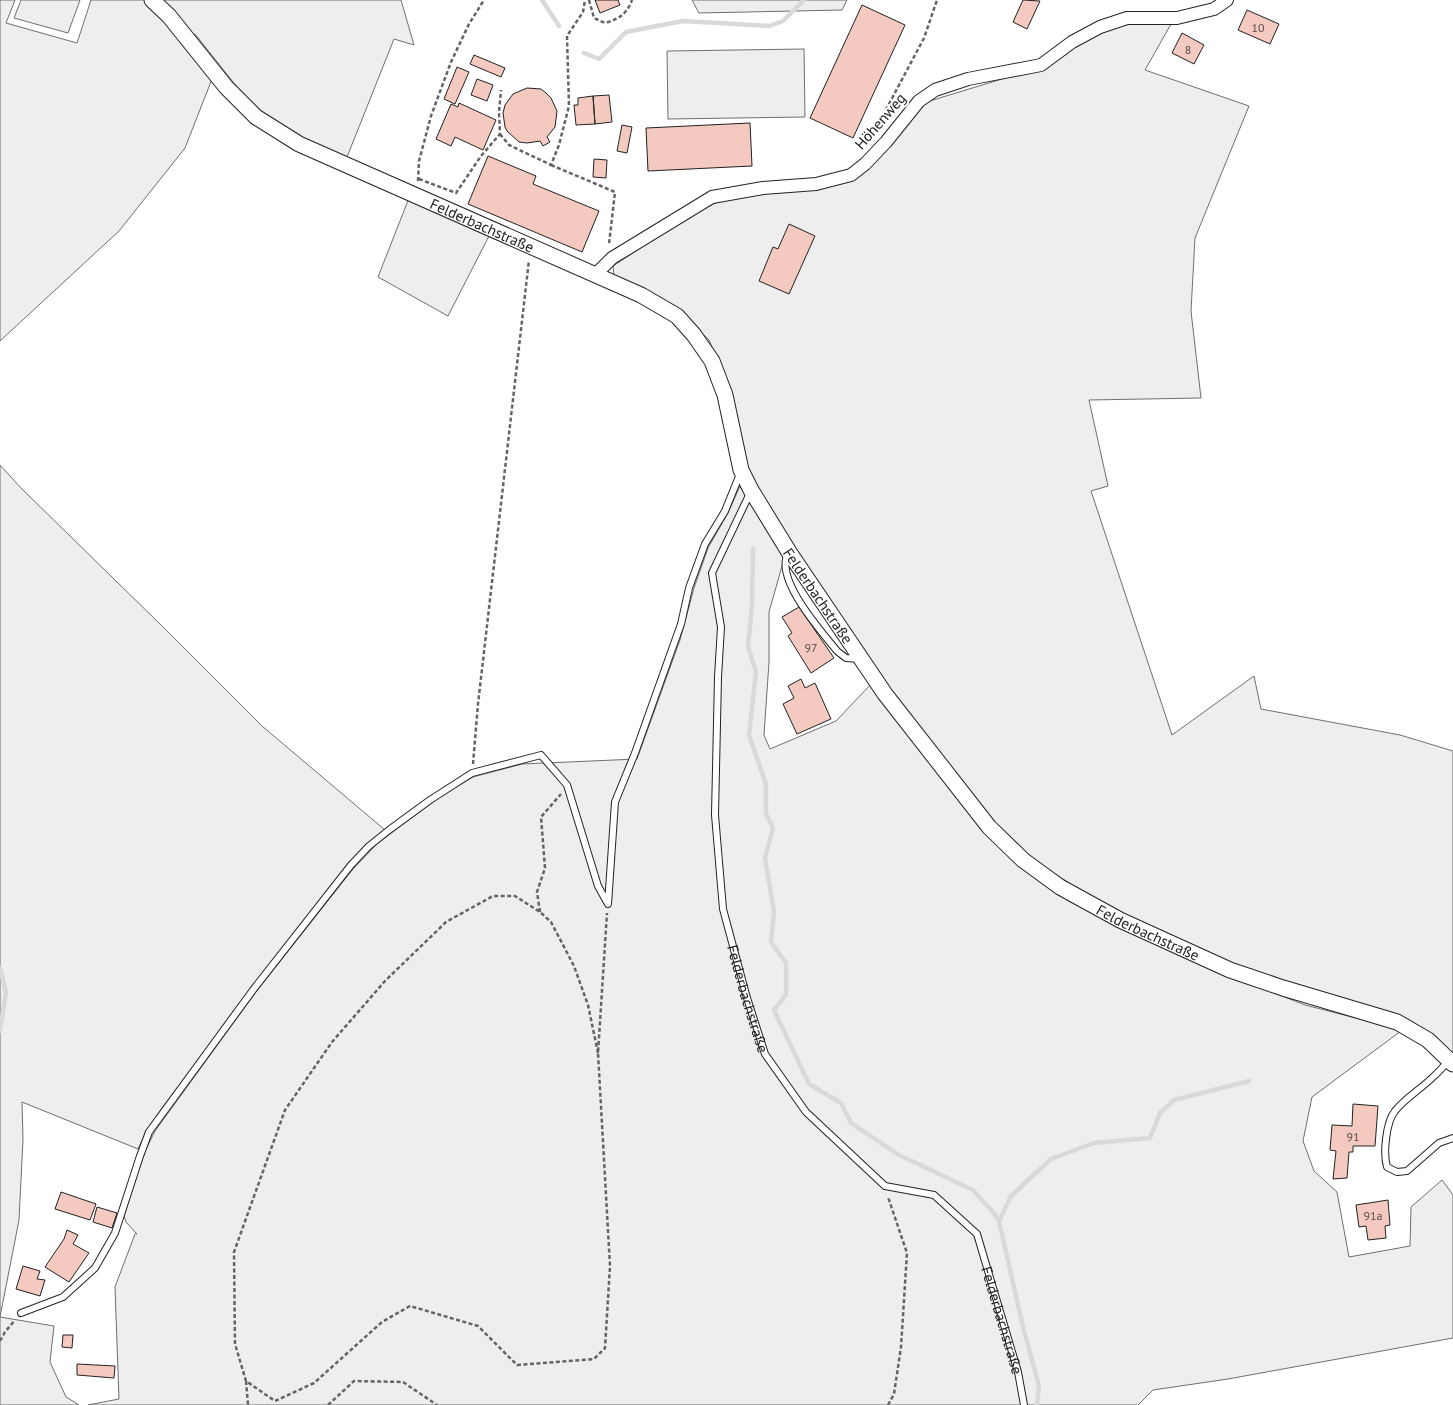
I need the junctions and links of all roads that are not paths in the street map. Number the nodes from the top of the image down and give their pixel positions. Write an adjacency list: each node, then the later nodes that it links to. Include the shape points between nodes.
1 (152, 0): 3 (street, Felderbachstraße, via 169,16 226,88 256,117 299,144)
2 (1227, 0): 3 (street, Höhenweg, via 1214,9 1177,18 1127,18 1100,27 1041,64 968,79 935,90 919,101 886,142 851,175 816,184 763,188 712,198 612,258)
3 (595, 275): 4 (street, Felderbachstraße, via 641,295 677,316 694,335 712,362 724,395)
4 (741, 470): 5 (street, Felderbachstraße); 8 (lane, via 725,511 705,544 689,588 681,624 615,802 608,904 598,886 566,785 541,755 472,773 430,800 389,830 352,865 253,990 149,1132 115,1233 95,1268 63,1297)
5 (751, 490): 6 (street, Felderbachstraße, via 885,694 989,827 1023,860 1060,887 1120,920 1230,970 1397,1022 1428,1040); 9 (lane, Felderbachstraße, via 712,573 721,627 716,815 723,909 747,998 764,1054 806,1112 885,1186 934,1195 977,1234 1018,1372)
6 (1451, 1062): 7 (lane, via 1391,1118 1384,1159 1386,1167 1397,1172 1407,1171 1439,1143)
7 (1453, 1138)
8 (21, 1313)
9 (1024, 1405)

